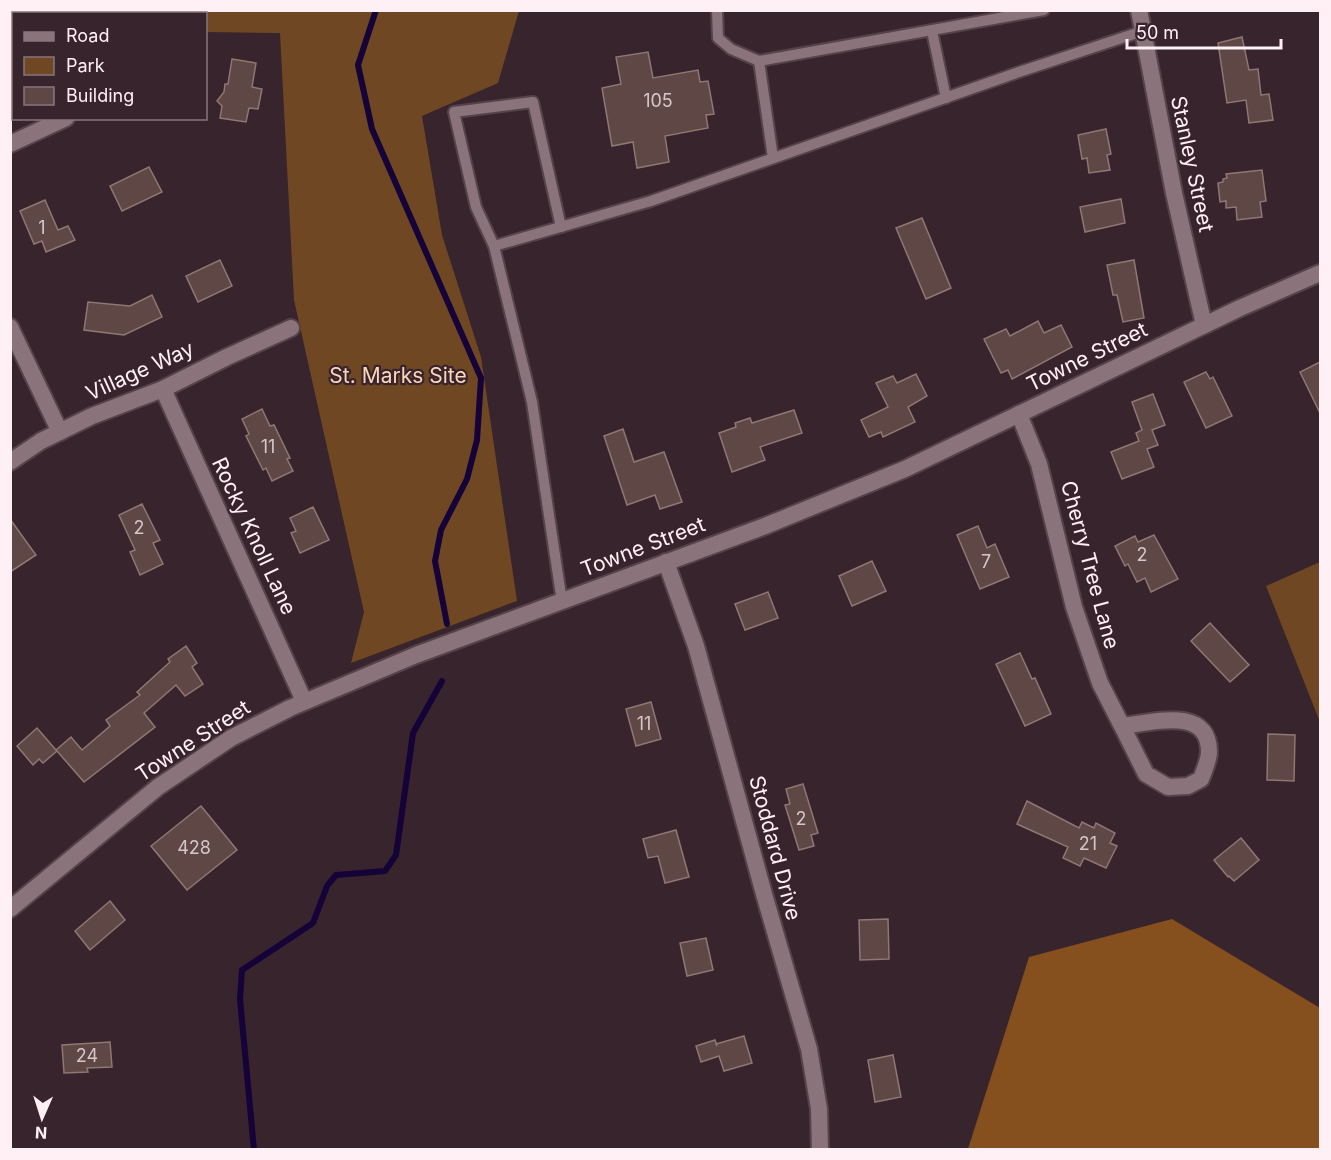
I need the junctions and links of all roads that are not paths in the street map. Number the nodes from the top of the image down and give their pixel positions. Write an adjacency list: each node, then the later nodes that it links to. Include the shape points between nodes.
1 (717, 10): 6 (lane, via 718,38 731,49)
2 (1044, 10): 4 (lane)
3 (1139, 10): 5 (street, Stanley Street)
4 (932, 31): 6 (lane); 7 (lane)
5 (1143, 31): 7 (lane); 14 (street, Stanley Street)
6 (759, 61): 10 (lane)
7 (946, 98): 10 (lane)
8 (62, 120): 9 (street)
9 (10, 144)
10 (773, 158): 11 (lane, via 651,201)
11 (561, 227): 12 (lane); 12 (lane, via 534,102 454,112 476,207)
12 (494, 246): 22 (lane, via 532,402)
13 (1320, 273): 14 (street, Towne Street)
14 (1204, 325): 18 (street, Towne Street)
15 (10, 327): 19 (street)
16 (291, 328): 17 (street, Village Way)
17 (163, 389): 19 (street, Village Way); 23 (street, Rocky Knoll Lane)
18 (1019, 414): 21 (street, Towne Street, via 905,469); 24 (street, Cherry Tree Lane, via 1039,464 1074,607 1100,683)
19 (60, 432): 20 (street, Village Way)
20 (10, 462)
21 (666, 562): 22 (street, Towne Street); 26 (street, Stoddard Drive, via 696,646 809,1049 819,1109)
22 (562, 602): 23 (street, Towne Street)
23 (304, 701): 25 (street, Towne Street, via 231,738 158,787)
24 (1122, 726): 24 (street, Cherry Tree Lane, via 1189,720 1205,734 1209,752 1202,779 1188,786 1168,787 1146,774)
25 (10, 909)
26 (820, 1149)

